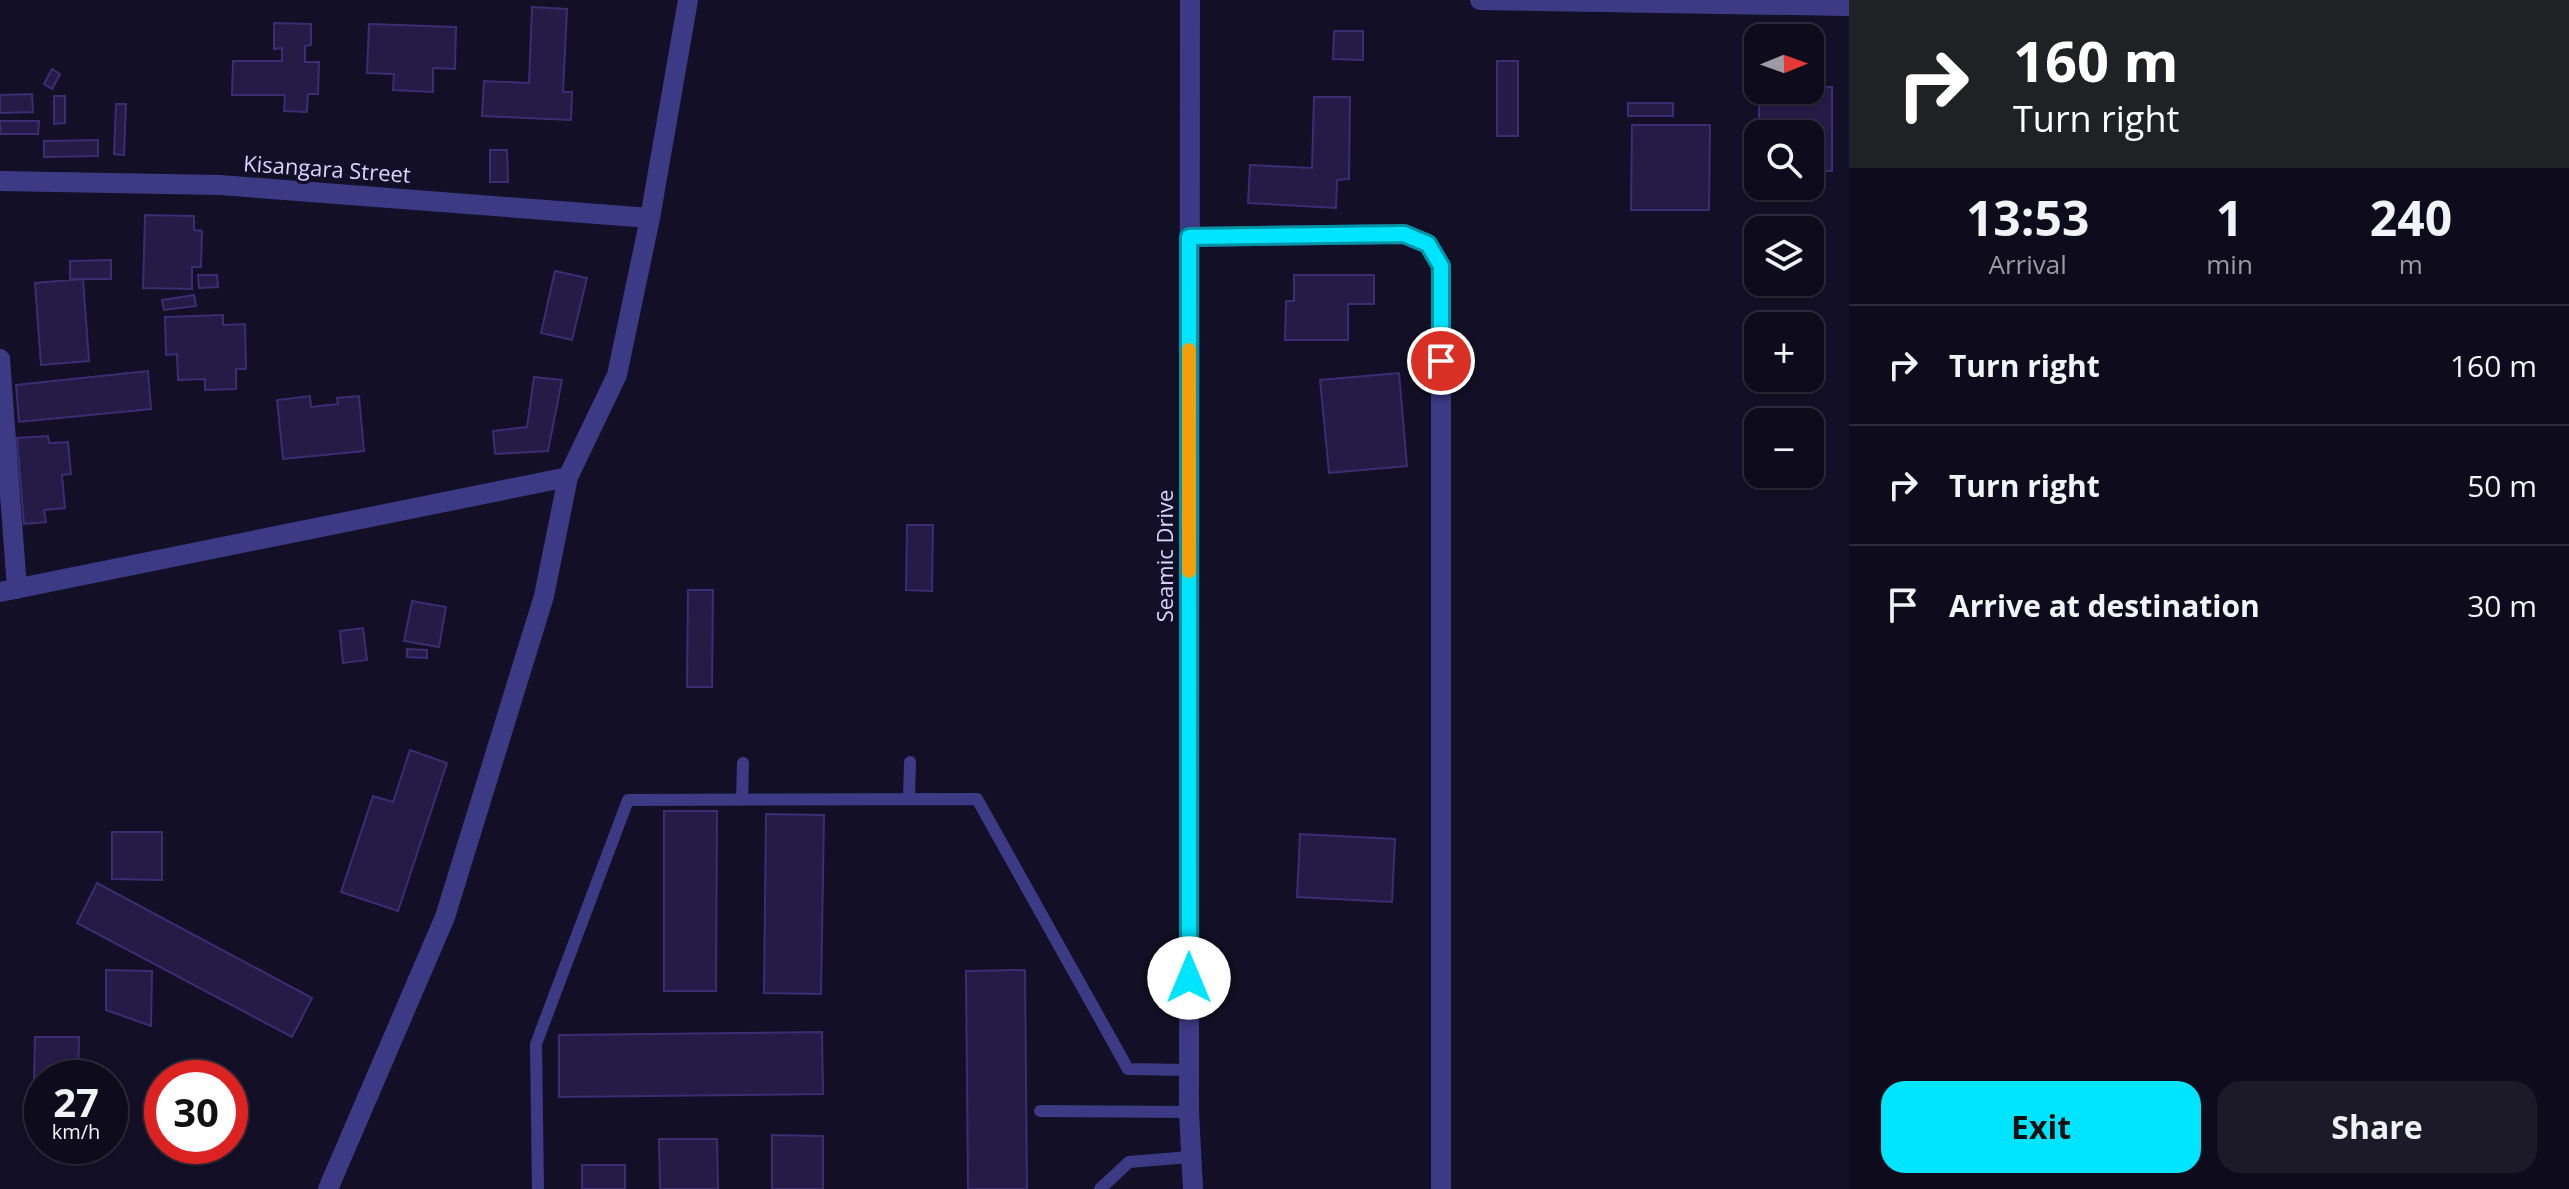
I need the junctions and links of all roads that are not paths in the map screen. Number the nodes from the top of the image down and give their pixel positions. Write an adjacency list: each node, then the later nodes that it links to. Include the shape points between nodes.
1 (688, 0): 6 (street)
2 (1190, 0): 7 (street, Seamic Drive)
3 (1480, 0): 4 (street)
4 (1849, 6)
5 (0, 181): 6 (street, Kisangara Street, via 220,185)
6 (650, 218): 9 (street, via 617,375)
7 (1189, 237): 15 (street, Seamic Drive); 23 (street, via 1404,234 1428,244 1441,266)
8 (0, 359): 10 (street)
9 (568, 477): 10 (street); 19 (street, via 544,596 445,917)
10 (8, 590)
11 (910, 762): 13 (lane)
12 (743, 763): 14 (lane)
13 (909, 799): 14 (lane); 15 (lane, via 977,799 1128,1069)
14 (742, 800): 20 (lane, via 628,800 536,1044)
15 (1189, 1070): 17 (street, Seamic Drive)
16 (1040, 1111): 17 (lane)
17 (1189, 1112): 18 (street, Seamic Drive)
18 (1190, 1157): 21 (lane, via 1129,1162); 22 (street, Seamic Drive)
19 (328, 1189)
20 (538, 1189)
21 (1100, 1189)
22 (1193, 1189)
23 (1441, 1189)

